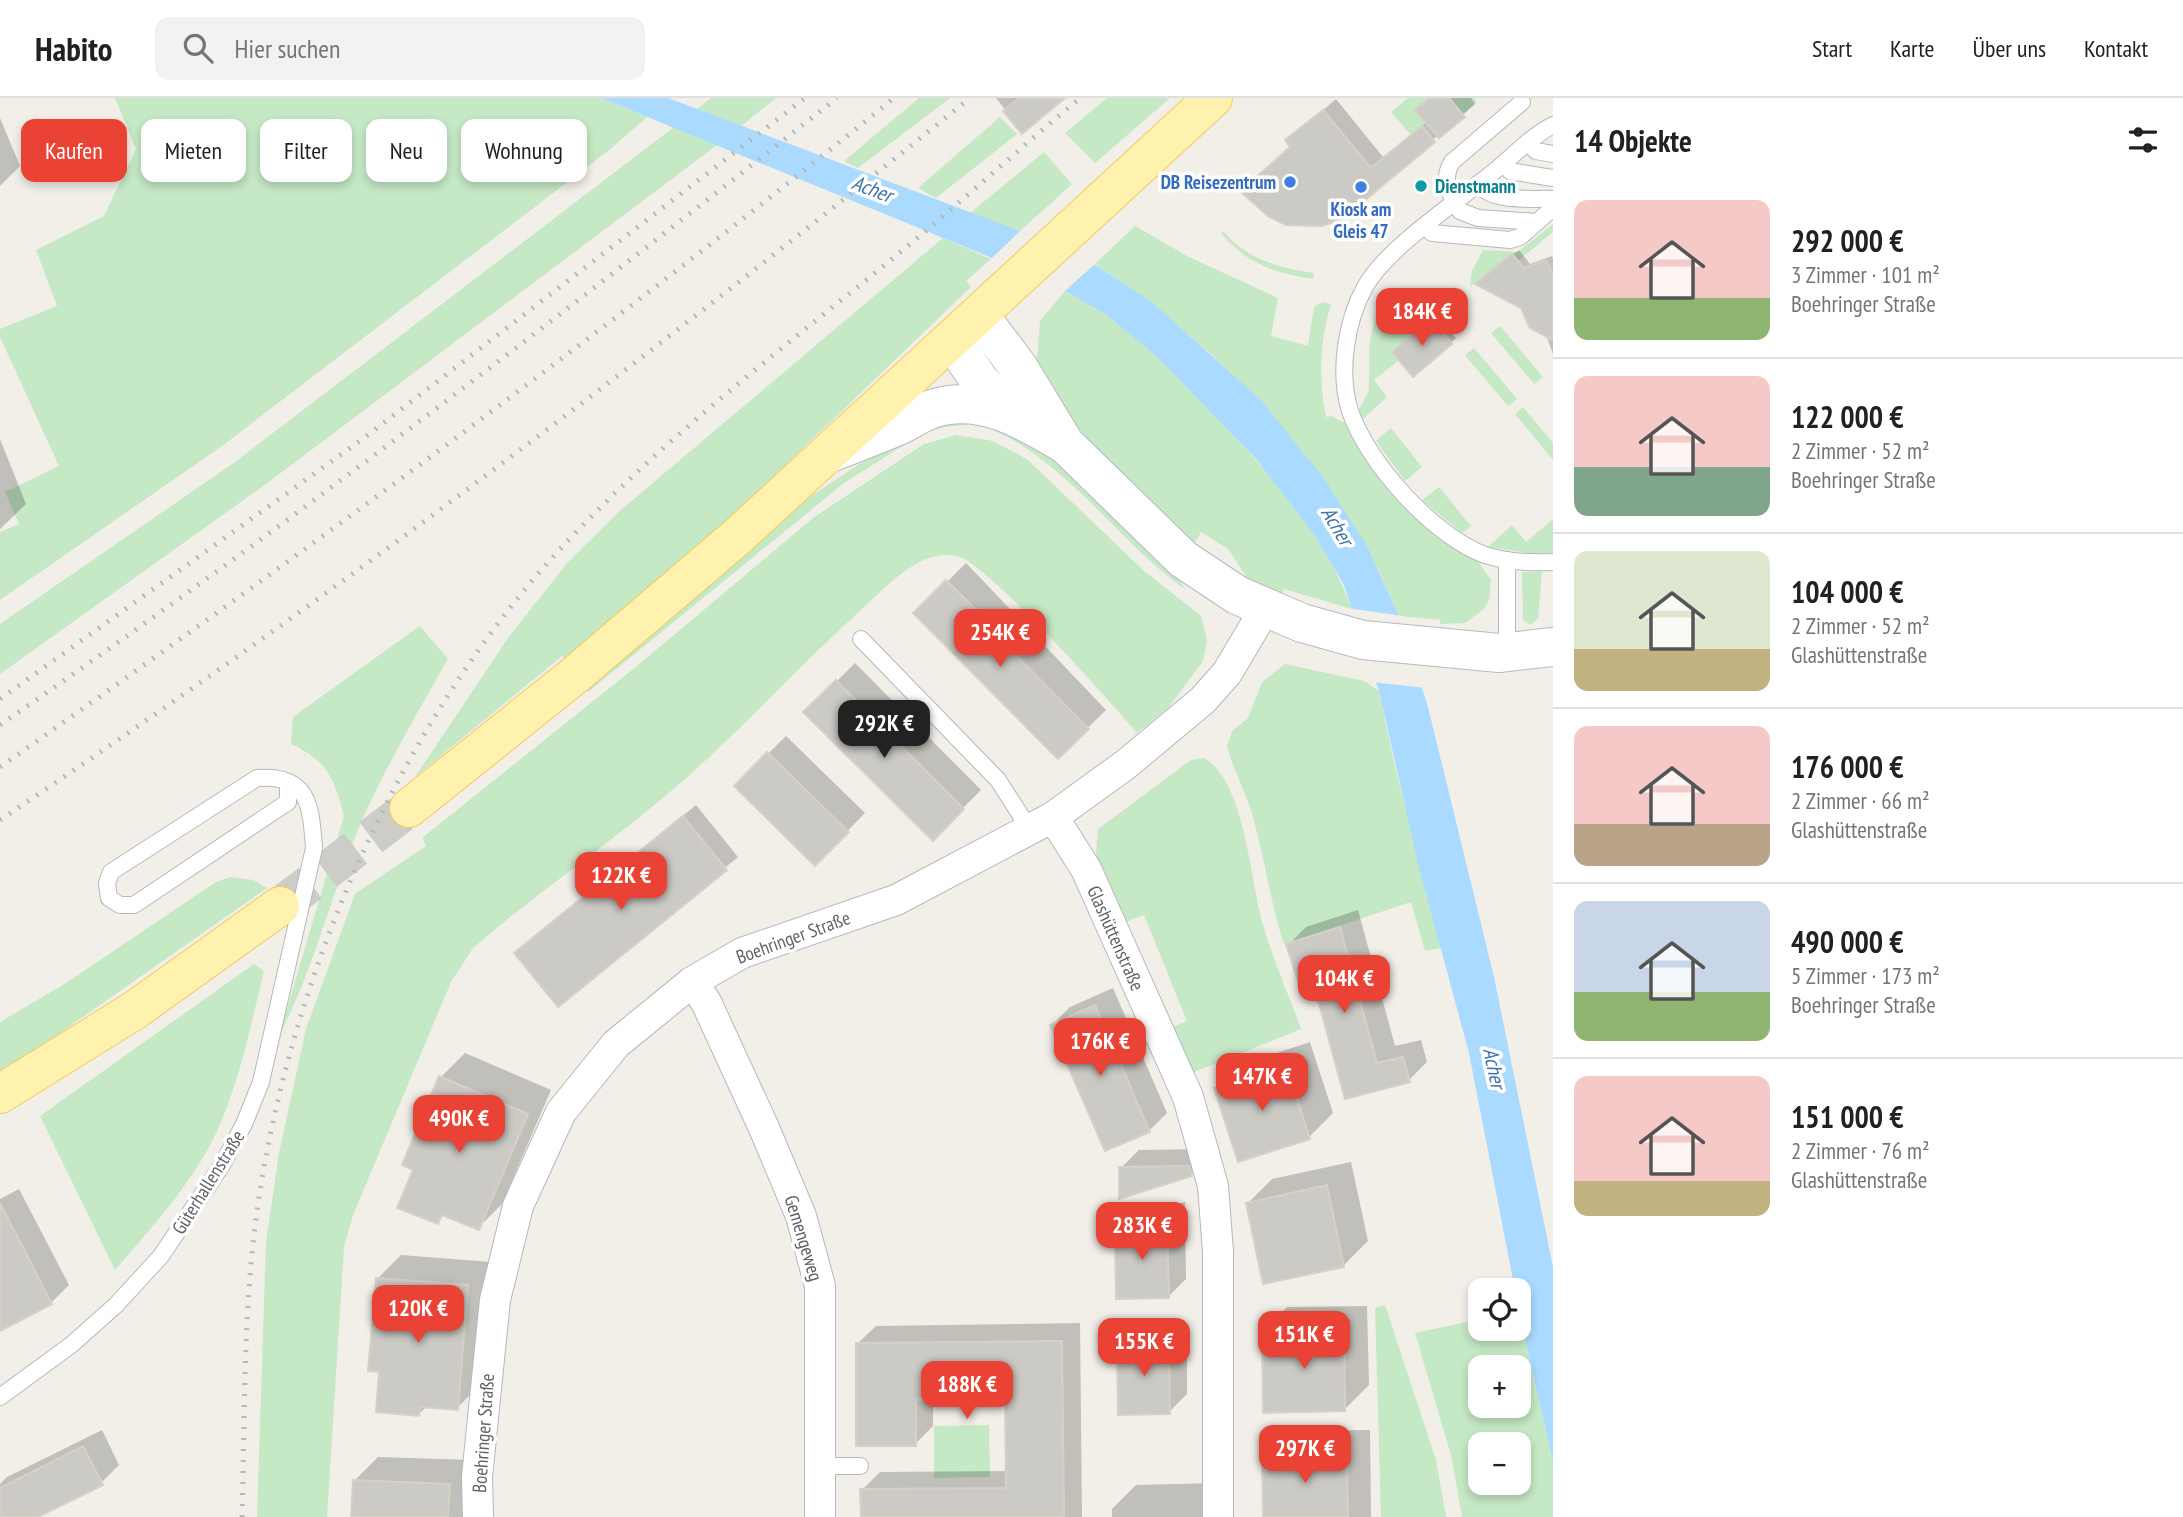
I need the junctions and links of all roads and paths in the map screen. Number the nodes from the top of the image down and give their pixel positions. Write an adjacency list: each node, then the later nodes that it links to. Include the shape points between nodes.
1 (1213, 98): 14 (main road)
2 (1522, 102): 10 (lane, via 1449,165 1448,186)
3 (1553, 125): 4 (lane)
4 (1529, 143): 5 (lane, via 1536,151); 6 (lane)
5 (1553, 154)
6 (1504, 164): 7 (lane, via 1527,176); 8 (lane)
7 (1553, 178)
8 (1478, 184): 9 (lane, via 1484,192 1499,196); 10 (lane)
9 (1553, 199)
10 (1455, 204): 12 (lane, via 1478,218); 13 (lane)
11 (1553, 208): 12 (lane)
12 (1537, 222): 13 (lane, via 1510,240 1432,233)
13 (1426, 227): 18 (lane, via 1375,271 1356,308 1347,354 1349,406 1368,446 1416,506 1457,540 1485,555)
14 (965, 327): 15 (street, via 979,380); 16 (street, via 1019,368); 17 (main road)
15 (1012, 415): 16 (street); 17 (street, via 948,405)
16 (1065, 444): 20 (street, via 1183,559)
17 (825, 455): 25 (main road, via 660,603)
18 (1507, 560): 19 (lane); 23 (lane)
19 (1553, 562)
20 (1265, 609): 23 (street, via 1363,640); 26 (street, Boehringer Straße, via 1227,673 1203,700 1125,765)
21 (861, 639): 26 (lane)
22 (1553, 648): 23 (street)
23 (1507, 653)
24 (288, 782): 24 (lane, via 288,802 134,905 120,905 109,898 111,872 257,778 277,777); 30 (lane, Güterhallenstraße, via 311,809 314,848 261,1082 244,1124 162,1256 116,1306)
25 (409, 808)
26 (1041, 824): 28 (street, Boehringer Straße, via 896,900 741,953); 35 (street, Glashüttenstraße, via 1086,869 1188,1097 1213,1186 1218,1252)
27 (280, 906): 29 (main road, via 135,1010)
28 (692, 982): 31 (street, Gemengeweg, via 706,1002 769,1140 801,1216 817,1274); 33 (street, Boehringer Straße, via 616,1044 561,1112 519,1206 495,1300 477,1477)
29 (0, 1094)
30 (0, 1397)
31 (820, 1466): 32 (lane); 34 (street, Gemengeweg)
32 (860, 1466)
33 (478, 1517)
34 (820, 1517)
35 (1217, 1517)

